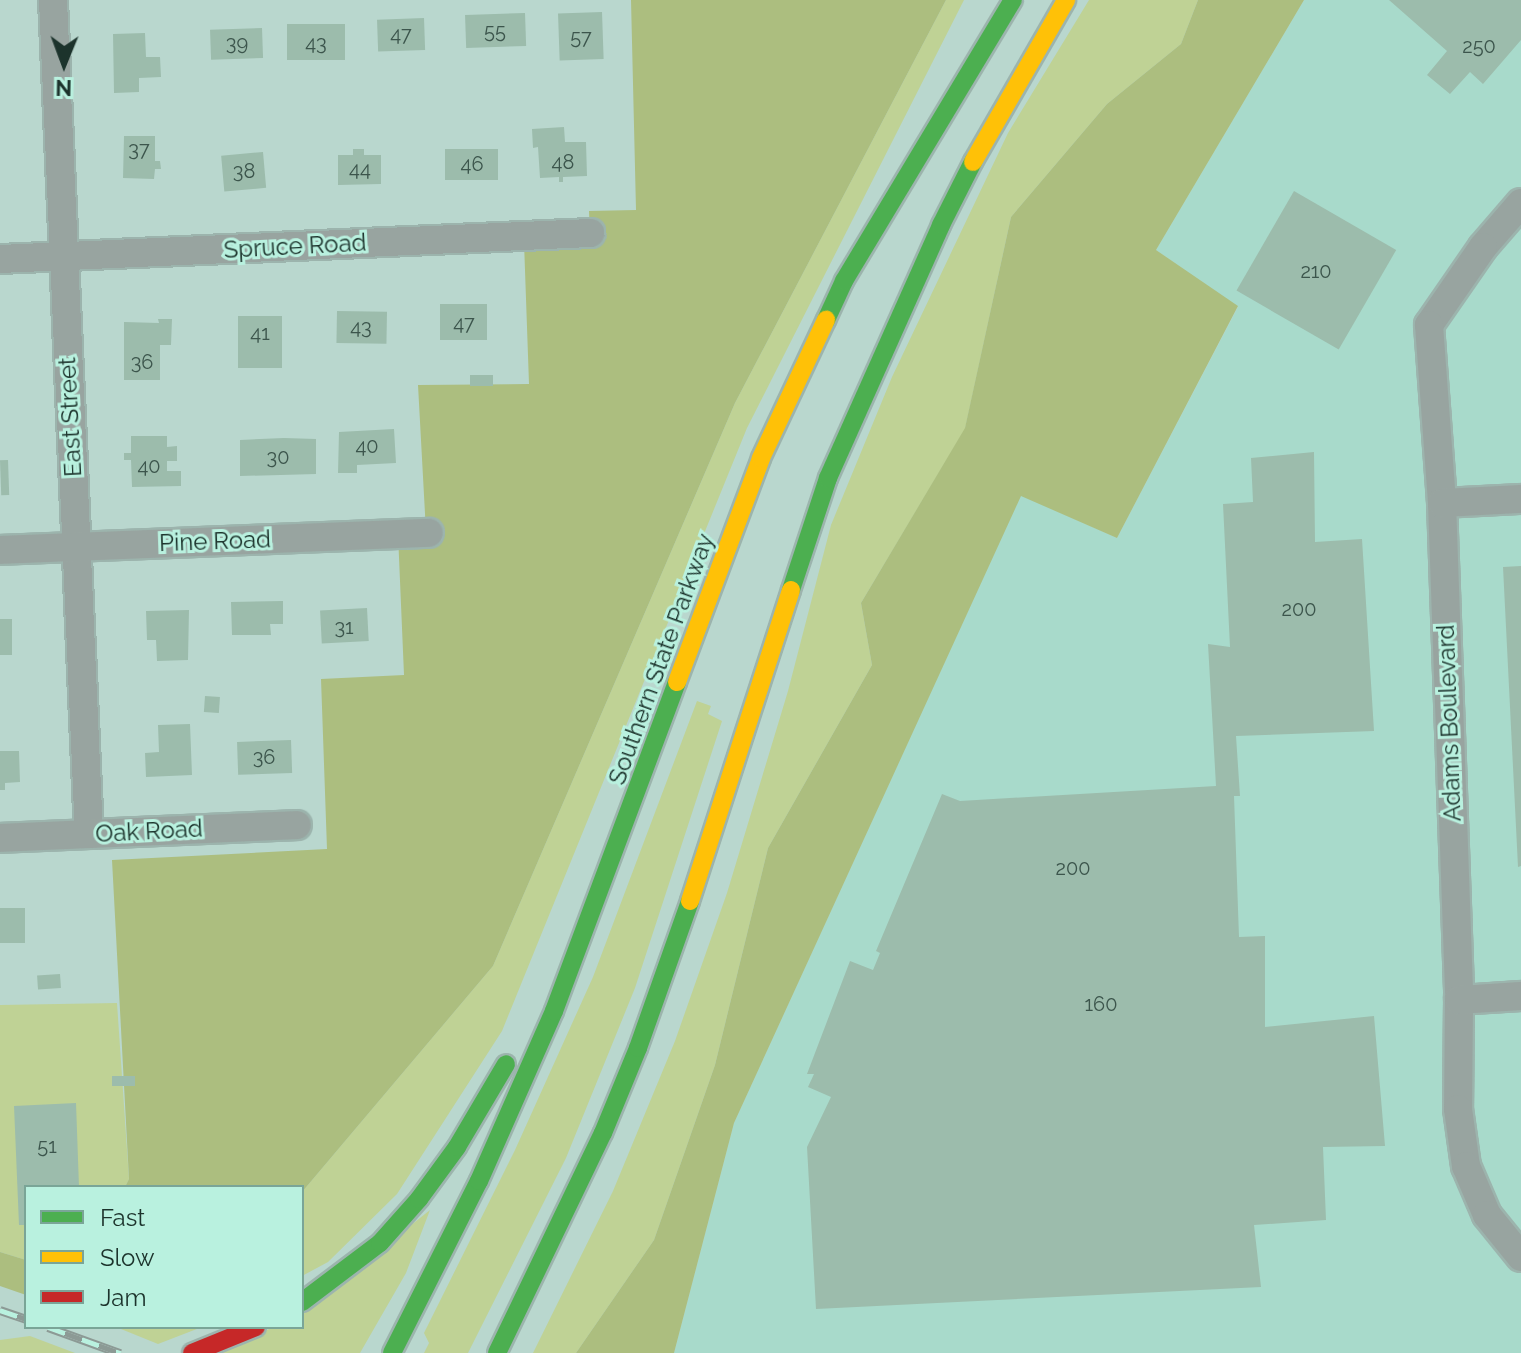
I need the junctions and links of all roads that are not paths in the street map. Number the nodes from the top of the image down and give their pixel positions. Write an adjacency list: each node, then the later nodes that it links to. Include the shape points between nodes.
1 (53, 0): 6 (street, East Street)
2 (1013, 0): 16 (highway, Southern State Parkway, via 844,281 761,458)
3 (1066, 0): 24 (highway, via 941,225 846,435 797,565 638,1048)
4 (1521, 203): 9 (street, Adams Boulevard, via 1429,325)
5 (590, 233): 6 (street, Spruce Road)
6 (63, 256): 7 (street, Spruce Road); 11 (street, East Street)
7 (0, 259)
8 (1521, 499): 9 (street)
9 (1442, 503): 18 (street, Adams Boulevard)
10 (429, 533): 11 (street, Pine Road)
11 (76, 546): 12 (street, Pine Road); 14 (street, East Street)
12 (0, 550)
13 (297, 825): 14 (street, Oak Road)
14 (89, 834): 15 (street, Oak Road)
15 (0, 838)
16 (588, 929): 20 (highway, via 457,1147 419,1199 380,1243); 23 (highway, Southern State Parkway, via 486,1167)
17 (1521, 996): 18 (street)
18 (1459, 1000): 19 (street, Adams Boulevard, via 1458,1109 1466,1166 1487,1215)
19 (1521, 1257)
20 (304, 1300)
21 (251, 1329): 22 (highway)
22 (192, 1353)
23 (392, 1353)
24 (497, 1353)

